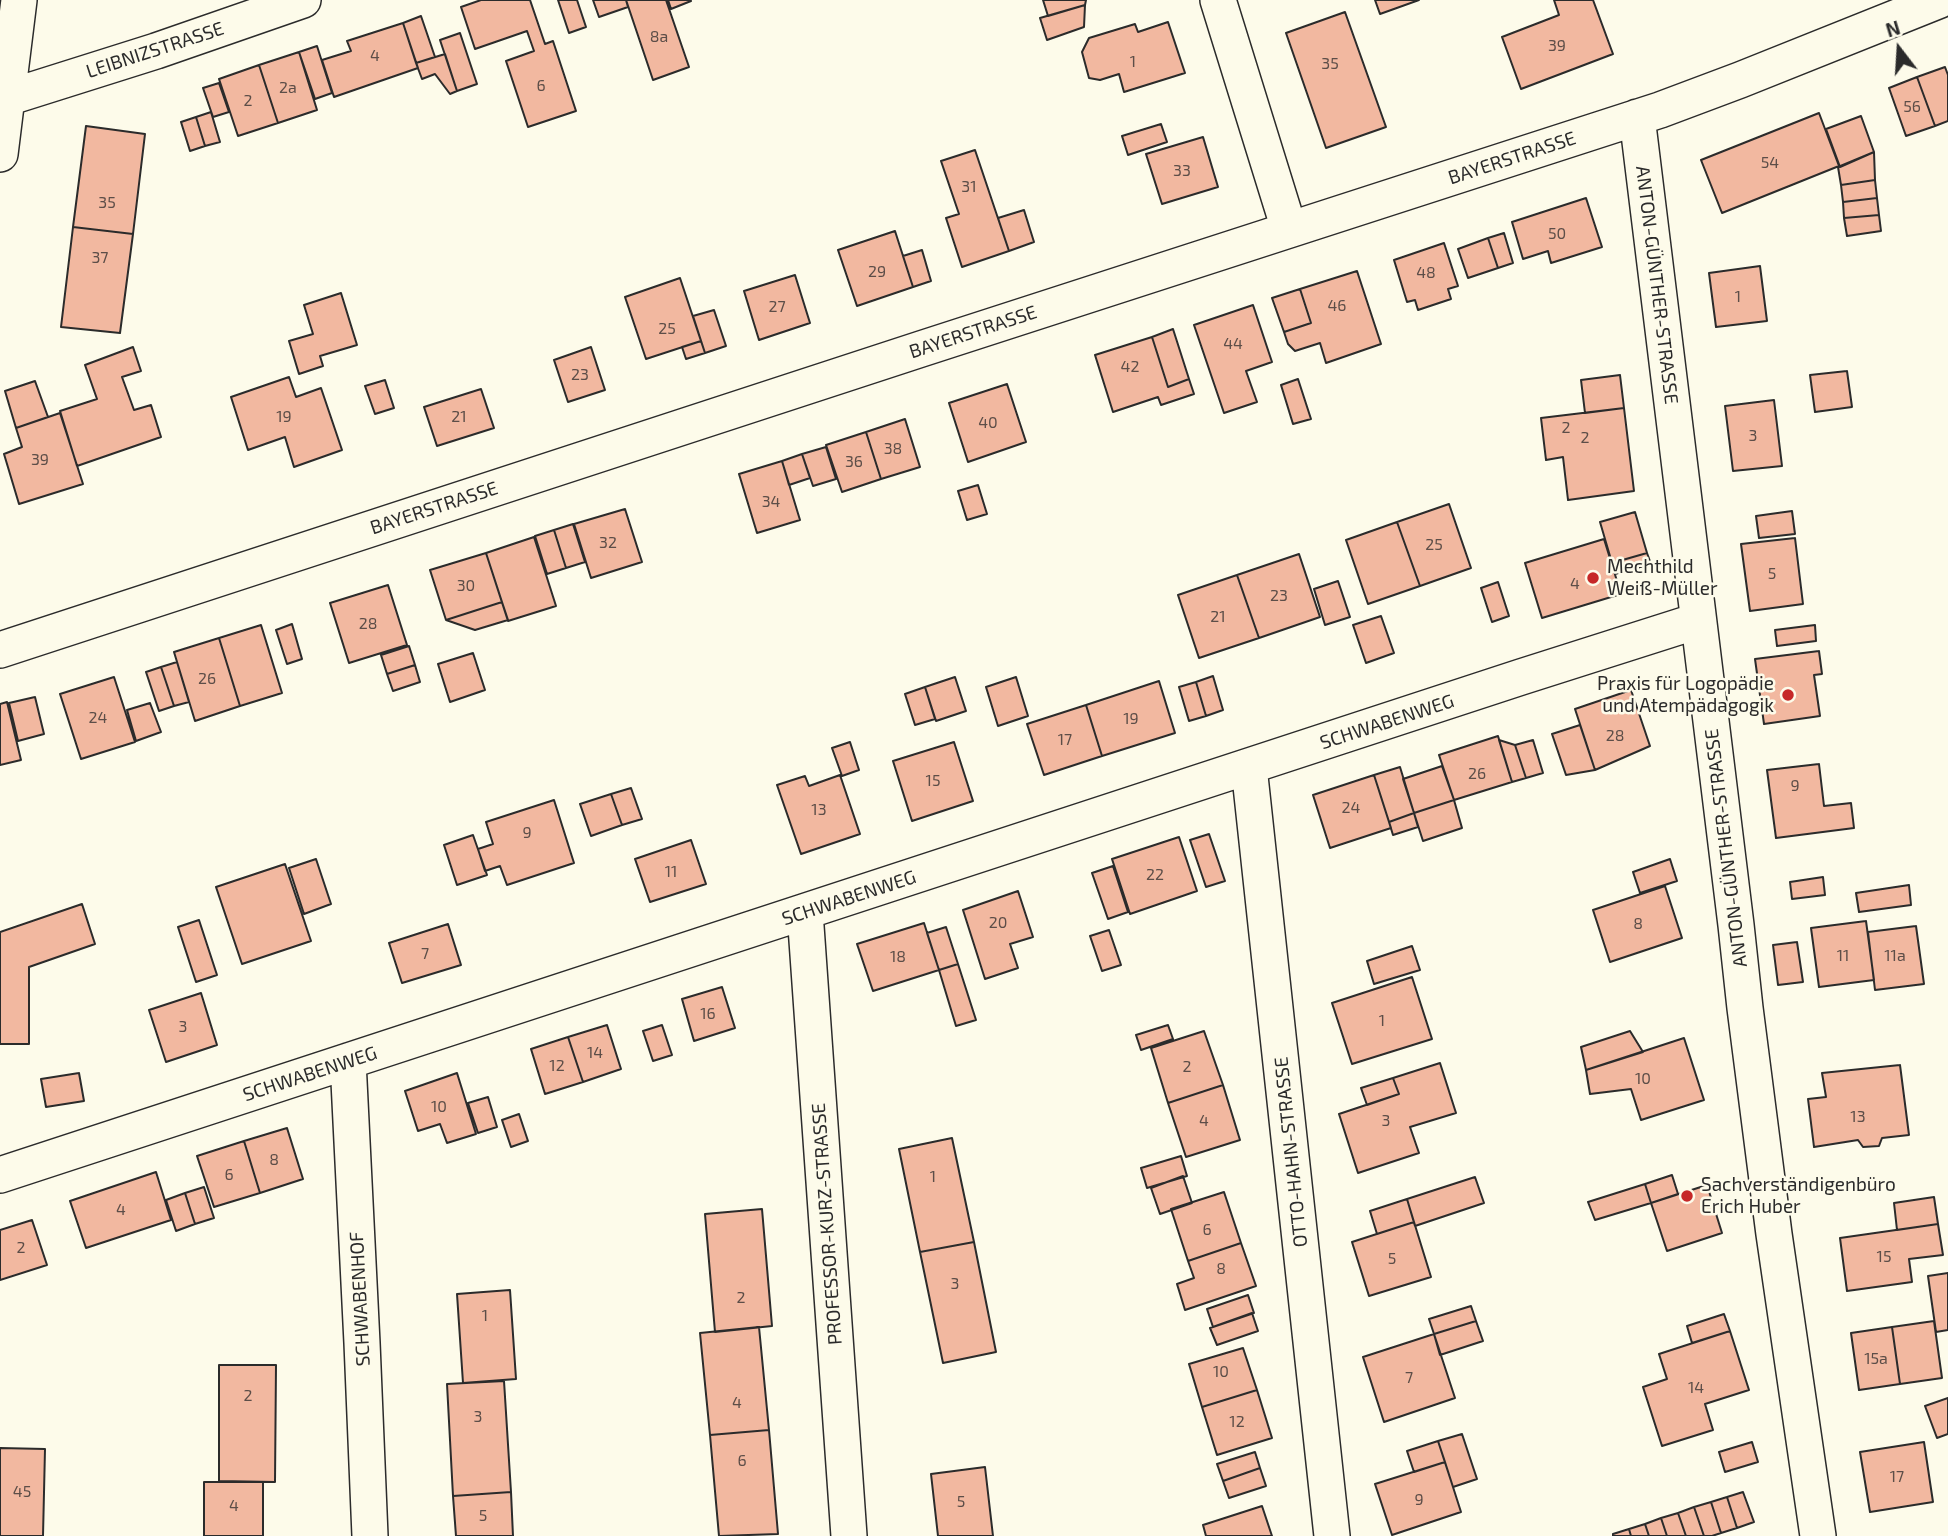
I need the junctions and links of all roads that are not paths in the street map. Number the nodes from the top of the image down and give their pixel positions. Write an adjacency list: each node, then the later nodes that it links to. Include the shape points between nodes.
1 (19, 0): 5 (street)
2 (303, 0): 5 (street, LEIBNIZSTRASSE)
3 (1218, 0): 8 (street)
4 (1940, 0): 6 (street, BAYERSTRASSE)
5 (7, 98): 7 (street)
6 (1637, 117): 8 (street, BAYERSTRASSE); 9 (street, ANTON-GÜNTHER-STRASSE)
7 (0, 153)
8 (1289, 229): 10 (street, BAYERSTRASSE)
9 (1697, 621): 11 (street, SCHWABENWEG); 18 (street, ANTON-GÜNTHER-STRASSE, via 1771,1208)
10 (0, 650)
11 (1249, 767): 12 (street, SCHWABENWEG); 17 (street, OTTO-HAHN-STRASSE)
12 (804, 912): 13 (street, SCHWABENWEG); 16 (street, PROFESSOR-KURZ-STRASSE)
13 (348, 1061): 14 (street, SCHWABENWEG); 15 (street, SCHWABENHOF)
14 (0, 1175)
15 (370, 1536)
16 (849, 1536)
17 (1332, 1536)
18 (1818, 1536)

